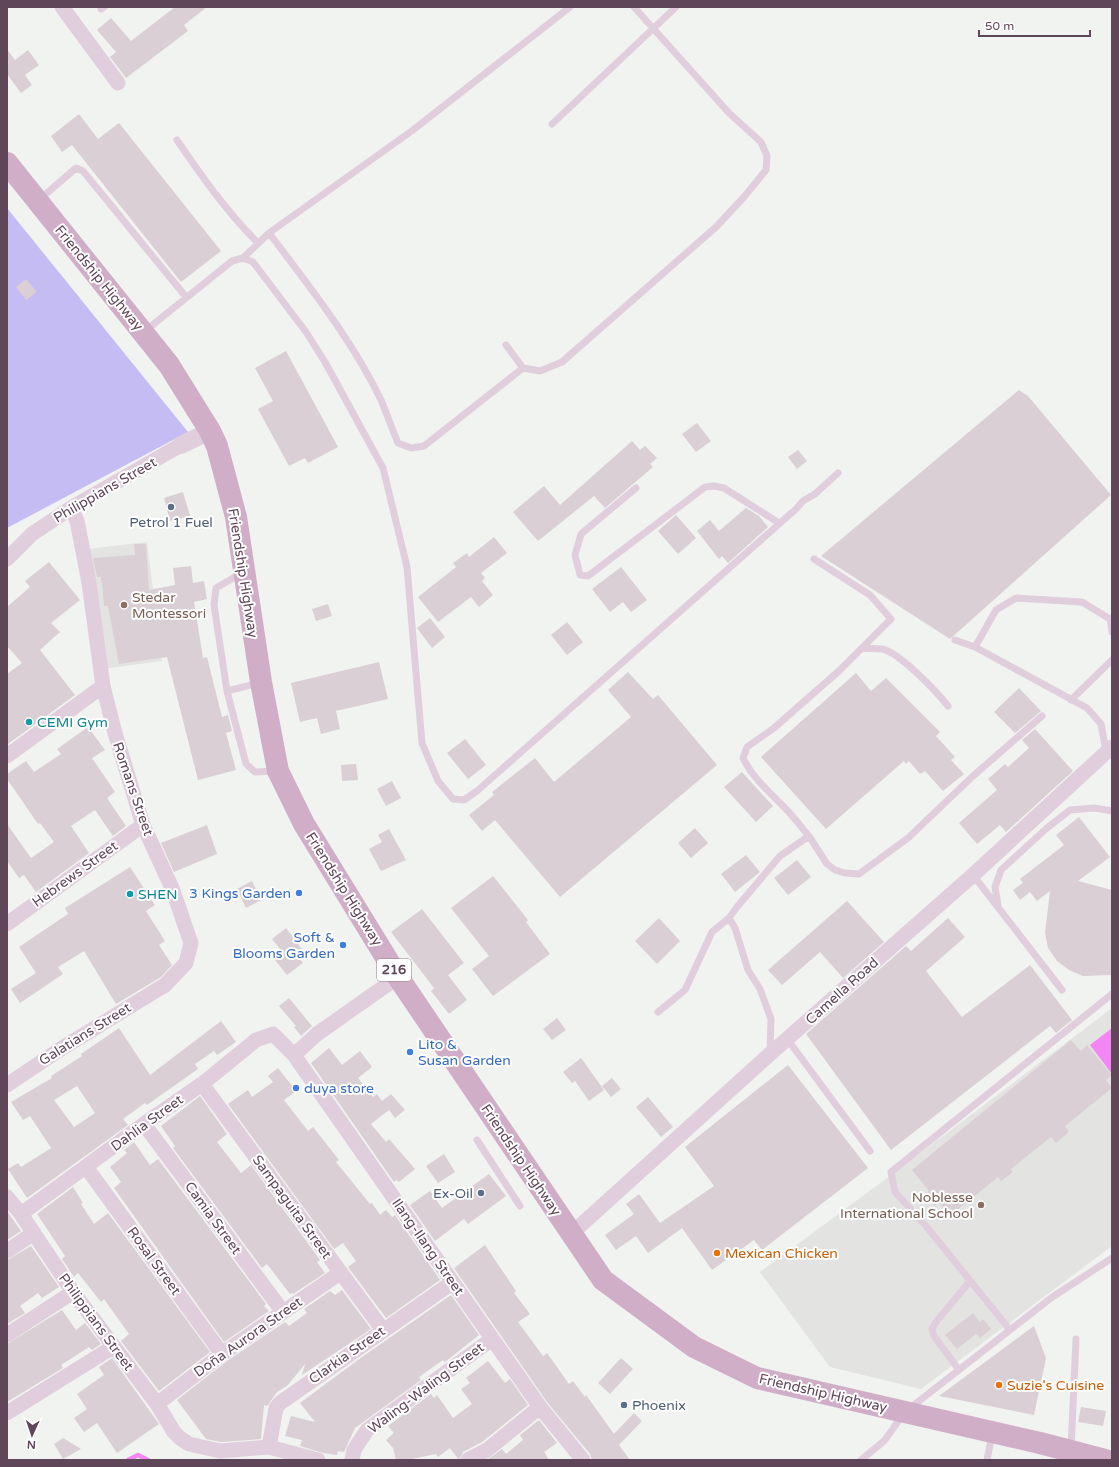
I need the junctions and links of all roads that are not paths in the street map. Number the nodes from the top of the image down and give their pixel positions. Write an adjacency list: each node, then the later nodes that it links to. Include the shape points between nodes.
1 (62, 7): 6 (street)
2 (570, 7): 11 (lane, via 413,130)
3 (634, 7): 5 (lane)
4 (676, 7): 5 (lane)
5 (653, 30): 7 (lane); 17 (lane, via 729,113 761,142 767,156 766,170 716,228 562,362 540,371)
6 (118, 84)
7 (552, 124)
8 (177, 140): 12 (lane, via 207,186)
9 (7, 163): 10 (main road, Friendship Highway / 216)
10 (38, 201): 14 (lane, via 76,168 83,171); 15 (main road, Friendship Highway / 216)
11 (269, 233): 12 (lane); 17 (lane, via 322,303 349,345 380,400 398,443 411,448 424,446)
12 (258, 243): 13 (lane)
13 (243, 258): 14 (lane, via 232,260); 23 (lane, via 254,262 306,332 383,468 407,567 422,743 438,781 453,799 464,800 477,791)
14 (186, 297): 15 (lane)
15 (143, 333): 18 (main road, Friendship Highway / 216, via 169,365)
16 (506, 345): 17 (lane)
17 (523, 368)
18 (210, 430): 19 (street, Philippians Street); 26 (main road, Friendship Highway / 216, via 217,446 236,517)
19 (181, 446): 22 (street, Philippians Street)
20 (838, 473): 23 (lane)
21 (636, 488): 23 (lane, via 581,534 575,555 580,575 588,576 705,487 724,488)
22 (71, 508): 24 (street, Philippians Street, via 32,534); 33 (street, Romans Street, via 77,521 88,576)
23 (779, 523)
24 (7, 559)
25 (814, 559): 30 (lane, via 870,595 891,619)
26 (244, 572): 32 (main road, Friendship Highway / 216); 34 (lane, via 216,588 214,605)
27 (1112, 632): 29 (lane, via 1110,619 1082,602 1016,598 996,610)
28 (955, 640): 29 (lane)
29 (975, 647): 35 (lane)
30 (863, 648): 36 (lane, via 883,649 894,654 938,693); 43 (lane, via 774,728 747,747 743,758 749,771)
31 (1112, 660): 35 (lane)
32 (261, 682): 34 (lane); 40 (main road, Friendship Highway / 216)
33 (103, 686): 39 (street); 42 (street, Romans Street, via 114,733)
34 (227, 691): 40 (lane, via 246,764 254,772)
35 (1071, 700): 38 (lane, via 1087,708 1101,724)
36 (948, 706)
37 (1042, 716): 43 (lane, via 973,776 908,838 860,874 834,870 827,864)
38 (1109, 749): 44 (street, Camella Road)
39 (7, 756)
40 (278, 771): 48 (main road, Friendship Highway / 216, via 304,824)
41 (1112, 811): 45 (lane, via 1094,808 1070,810 1048,828 1001,870 995,887)
42 (143, 825): 47 (street, Hebrews Street); 49 (street, Romans Street, via 172,888 191,943 186,962)
43 (809, 836): 46 (lane, via 780,856 736,907)
44 (973, 875): 45 (lane); 54 (street, Camella Road)
45 (998, 905): 50 (lane)
46 (730, 918): 52 (lane, via 712,932 685,990); 55 (lane, via 748,970 760,989 771,1019)
47 (7, 924)
48 (398, 977): 56 (street, via 317,1034); 67 (main road, Friendship Highway / 216)
49 (164, 985): 58 (street, Galatians Street)
50 (1062, 990)
51 (1112, 994): 71 (lane, via 891,1172 895,1192)
52 (658, 1012)
53 (273, 1034): 56 (street, Ilang-Ilang Street); 57 (street, Dahlia Street, via 256,1040)
54 (788, 1040): 55 (street, Camella Road); 61 (lane)
55 (770, 1054): 67 (street, Camella Road)
56 (294, 1055): 72 (street, Ilang-Ilang Street)
57 (202, 1084): 59 (street, Dahlia Street); 70 (street, Sampaguita Street)
58 (7, 1085)
59 (144, 1124): 62 (street, Dahlia Street); 74 (street, Camia Street)
60 (477, 1140): 64 (lane)
61 (870, 1150)
62 (86, 1167): 65 (street, Dahlia Street); 81 (street, Rosal Street)
63 (7, 1197): 65 (street, Philippians Street)
64 (520, 1206)
65 (21, 1214): 66 (street, Philippians Street)
66 (34, 1233): 68 (street); 73 (street, Philippians Street)
67 (571, 1234): 85 (main road, Friendship Highway / 216, via 603,1280 694,1347 757,1378)
68 (7, 1251)
69 (1112, 1258): 76 (lane, via 1051,1298)
70 (340, 1273): 74 (street, Doña Aurora Street); 75 (street, Sampaguita Street)
71 (970, 1281): 76 (lane); 82 (lane, via 932,1329 934,1336)
72 (453, 1282): 75 (street, Clarkia Street); 78 (street, Ilang-Ilang Street)
73 (73, 1292): 77 (street); 80 (street, Philippians Street)
74 (283, 1312): 81 (street, Doña Aurora Street)
75 (383, 1330): 88 (street, Clarkia Street, via 280,1403 276,1408)
76 (1010, 1330): 82 (lane)
77 (7, 1335)
78 (492, 1339): 84 (street, Ilang-Ilang Street); 91 (street, Waling-Waling Street, via 367,1430 354,1450)
79 (1076, 1339): 89 (lane)
80 (113, 1347): 83 (street, Philippians Street); 86 (street)
81 (222, 1354): 83 (street, Doña Aurora Street)
82 (959, 1370): 85 (lane)
83 (157, 1404): 88 (street, Philippians Street, via 174,1432 189,1444 220,1451)
84 (540, 1407): 92 (street, via 486,1450); 93 (street, Ilang-Ilang Street)
85 (905, 1412): 87 (main road, Friendship Highway / 216); 94 (lane, via 884,1441)
86 (7, 1413)
87 (992, 1433): 89 (main road, Friendship Highway / 216); 95 (lane)
88 (268, 1447): 90 (street)
89 (1071, 1451): 96 (main road, Friendship Highway / 216)
90 (318, 1460)
91 (352, 1460)
92 (468, 1460)
93 (583, 1460)
94 (861, 1460)
95 (987, 1460)
96 (1105, 1460)

